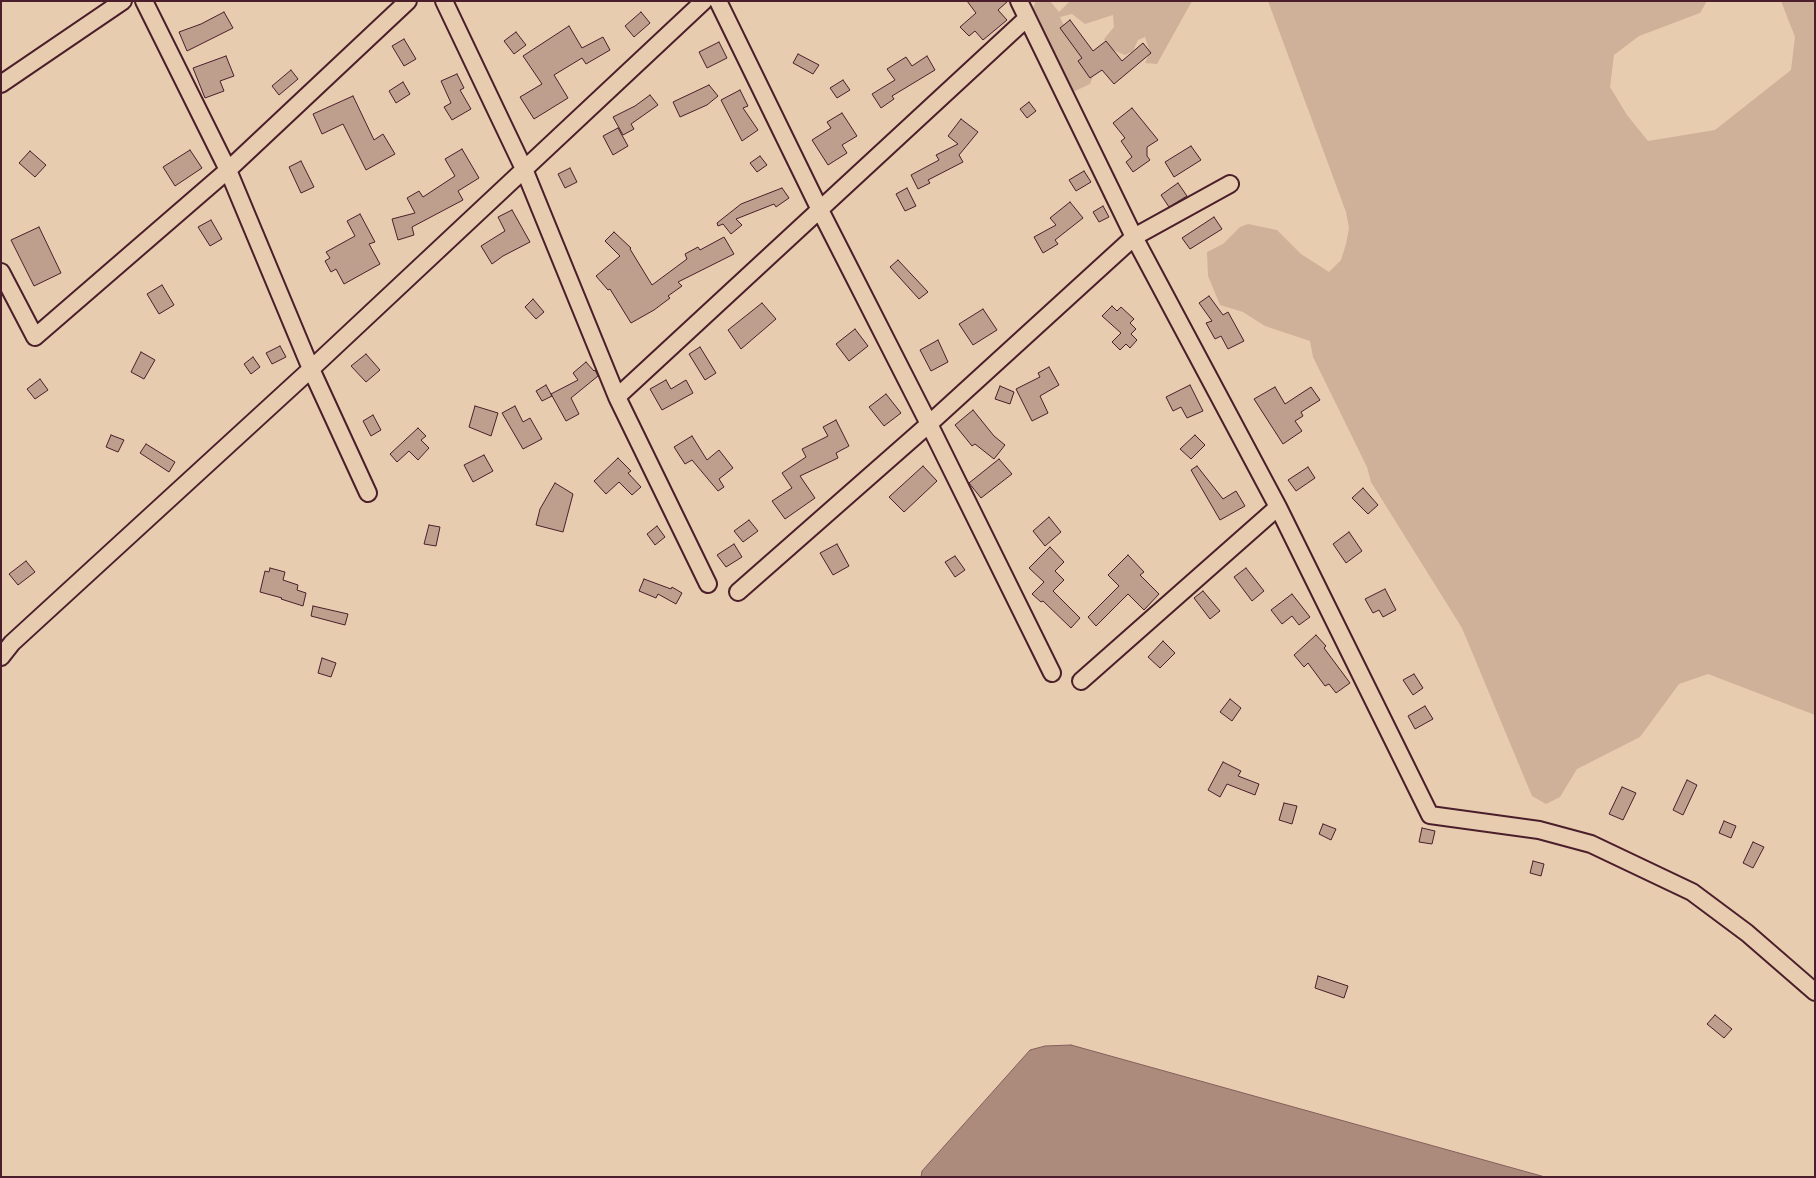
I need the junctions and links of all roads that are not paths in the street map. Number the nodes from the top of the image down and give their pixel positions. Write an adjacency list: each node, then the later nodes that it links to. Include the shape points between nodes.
1 (123, 1): 9 (street)
2 (144, 1): 10 (street)
3 (408, 1): 10 (street)
4 (444, 1): 11 (street)
5 (704, 1): 11 (street)
6 (718, 1): 13 (street)
7 (1019, 1): 8 (street)
8 (1027, 18): 13 (street); 14 (street)
9 (1, 84)
10 (228, 170): 15 (street, via 35,337); 16 (street)
11 (524, 170): 16 (street); 17 (street)
12 (1230, 184): 14 (street)
13 (820, 210): 17 (street); 18 (street)
14 (1134, 237): 18 (street); 20 (street)
15 (1, 272)
16 (311, 369): 19 (street); 23 (street)
17 (617, 397): 21 (street)
18 (929, 424): 22 (street); 24 (street)
19 (368, 493)
20 (1278, 507): 25 (street); 26 (street, via 1430,815 1539,830 1591,844 1692,892 1747,932)
21 (708, 584)
22 (738, 592)
23 (1, 657)
24 (1052, 673)
25 (1081, 681)
26 (1815, 992)

